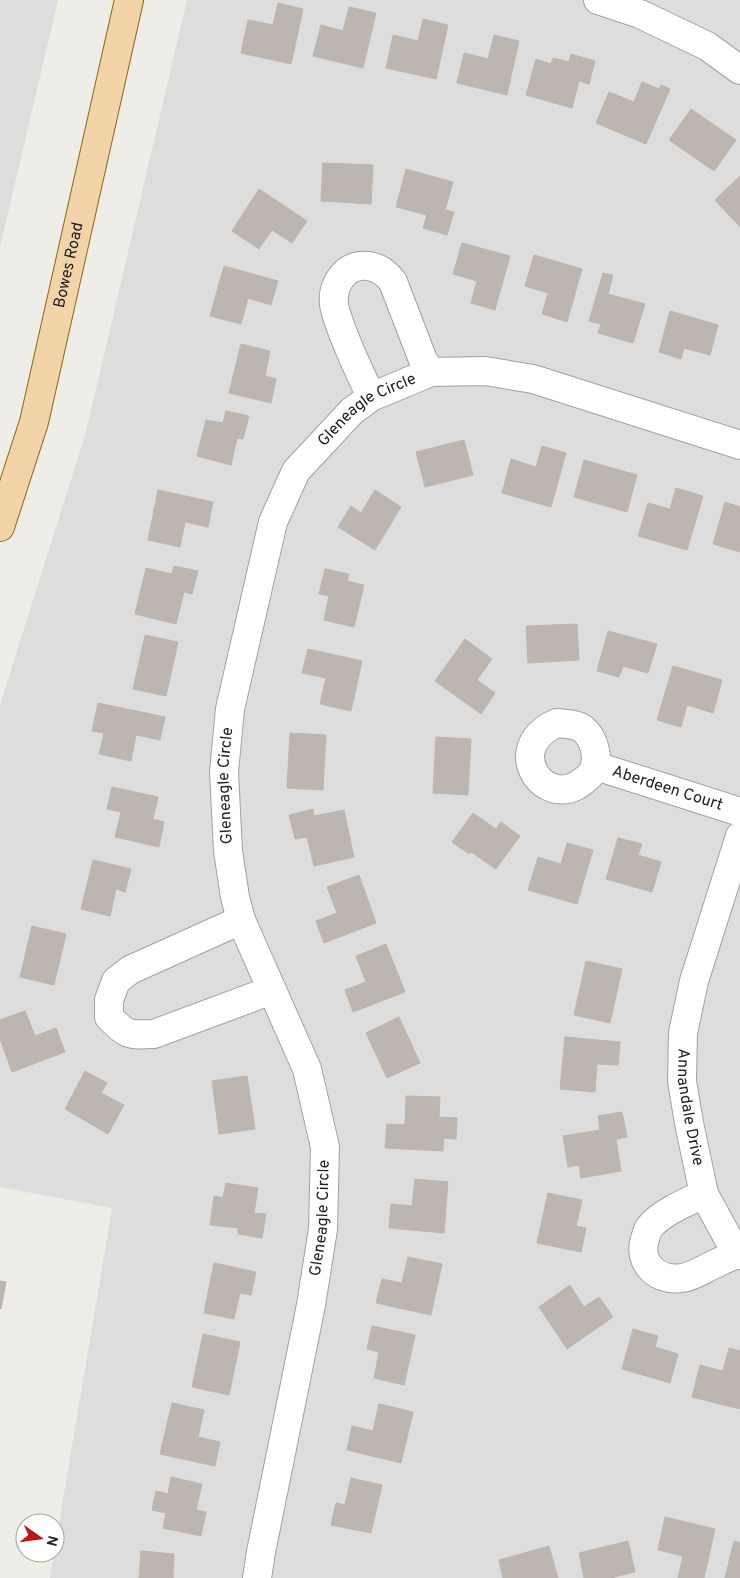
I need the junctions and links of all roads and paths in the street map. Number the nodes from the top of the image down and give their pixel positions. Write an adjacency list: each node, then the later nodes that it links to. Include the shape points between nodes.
1 (129, 0): 7 (main road, Bowes Road, via 34,422)
2 (598, 0): 3 (street, via 640,14 707,46)
3 (740, 70)
4 (431, 372): 5 (street, Gleneagle Circle); 5 (street, via 387,274 368,266 350,269 337,283 334,305 342,332); 6 (street, Gleneagle Circle, via 485,371 533,379)
5 (371, 397): 11 (street, Gleneagle Circle, via 352,411 296,471 271,530 230,709 224,772 228,851)
6 (740, 445)
7 (0, 527)
8 (596, 766): 9 (street, Aberdeen Court)
9 (740, 812)
10 (740, 836): 13 (street, Annandale Drive, via 694,981 683,1033 682,1081)
11 (242, 920): 12 (street, Gleneagle Circle); 12 (street, via 130,970 116,981 109,1000 109,1017 123,1032 154,1034)
12 (272, 990): 15 (street, Gleneagle Circle, via 308,1069 325,1147 322,1229 312,1295)
13 (704, 1194): 14 (street, Annandale Drive); 14 (street, via 662,1217 648,1229 642,1254 645,1262 660,1276 671,1279 696,1274)
14 (739, 1254)
15 (257, 1578)

